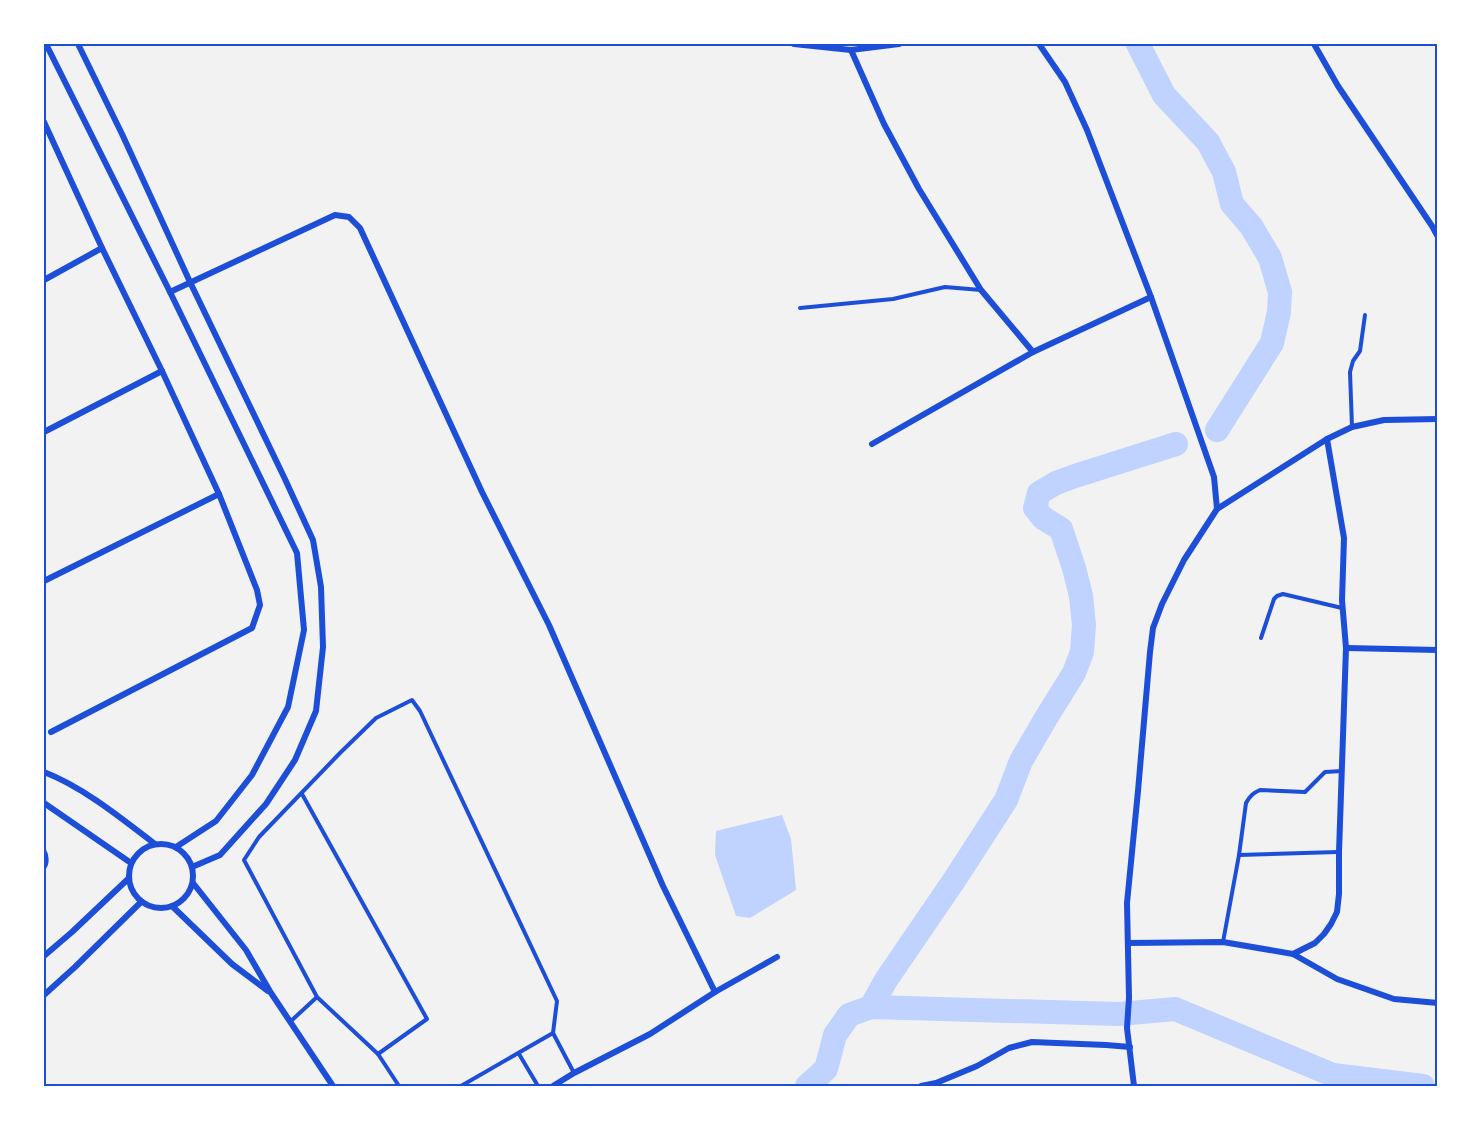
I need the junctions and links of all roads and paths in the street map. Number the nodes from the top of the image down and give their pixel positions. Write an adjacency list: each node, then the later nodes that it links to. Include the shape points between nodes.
1 (46, 44): 14 (street)
2 (78, 44): 12 (street)
3 (794, 44): 7 (street)
4 (899, 44): 7 (street)
5 (1039, 44): 15 (street, via 1065,82 1087,130)
6 (1314, 44): 9 (street)
7 (851, 50): 13 (street, via 919,189)
8 (44, 126): 10 (street)
9 (1437, 237)
10 (102, 248): 11 (street); 19 (street)
11 (44, 280)
12 (189, 282): 14 (street); 43 (street, via 313,540 321,587 323,647 316,711 295,760 266,804 220,855); 54 (street, via 336,215 349,217 360,228 482,492 549,625 663,886)
13 (981, 290): 16 (lane, via 945,287 892,299); 18 (street)
14 (170, 292): 38 (street, via 297,553 304,630 288,707 252,775 216,821)
15 (1151, 297): 18 (street); 26 (street, via 1214,477)
16 (800, 308)
17 (1365, 315): 21 (lane, via 1360,351 1350,372)
18 (1033, 352): 24 (street)
19 (162, 371): 22 (street); 25 (street)
20 (1437, 419): 21 (street, via 1384,420)
21 (1352, 427): 23 (street)
22 (44, 432)
23 (1327, 439): 26 (street); 28 (street, via 1344,538)
24 (872, 444)
25 (219, 494): 27 (street); 32 (street, via 257,590 260,605 252,628)
26 (1217, 509): 50 (street, via 1184,560 1154,628 1129,871)
27 (44, 581)
28 (1342, 608): 29 (lane, via 1283,594 1277,596); 30 (street)
29 (1261, 638)
30 (1346, 648): 31 (street); 33 (street)
31 (1437, 650)
32 (51, 732)
33 (1342, 771): 40 (street); 41 (lane, via 1325,772 1305,792 1260,790 1249,796)
34 (44, 772): 37 (street, via 108,809)
35 (302, 794): 57 (lane, via 259,837 244,860); 60 (lane, via 376,718 412,700 557,1000); 62 (lane, via 427,1019)
36 (44, 803): 42 (street)
37 (155, 844): 38 (street); 42 (street, via 145,847)
38 (176, 847): 43 (street)
39 (44, 850): 44 (lane)
40 (1339, 852): 41 (lane); 51 (street, via 1340,894 1332,924 1315,943)
41 (1239, 855): 49 (lane)
42 (131, 863): 45 (street)
43 (192, 867): 46 (street)
44 (44, 868)
45 (128, 879): 47 (street); 52 (street)
46 (193, 883): 48 (street, via 182,901); 55 (street, via 246,950)
47 (141, 902): 48 (street, via 151,907); 56 (street)
48 (172, 906): 55 (street, via 232,964)
49 (1223, 942): 50 (street); 51 (street)
50 (1128, 943): 61 (street)
51 (1293, 954): 58 (street, via 1337,979 1394,999)
52 (44, 956)
53 (777, 957): 54 (street)
54 (715, 992): 64 (street, via 650,1034)
55 (271, 993): 59 (street)
56 (44, 995)
57 (317, 998): 59 (lane); 62 (lane)
58 (1437, 1003)
59 (291, 1021): 65 (street)
60 (553, 1033): 63 (lane); 64 (lane)
61 (1130, 1047): 70 (street, via 1032,1042); 71 (street)
62 (378, 1054): 66 (lane)
63 (519, 1054): 67 (lane); 68 (lane)
64 (574, 1073): 69 (street)
65 (333, 1086)
66 (399, 1086)
67 (461, 1086)
68 (538, 1086)
69 (553, 1086)
70 (921, 1086)
71 (1134, 1086)

